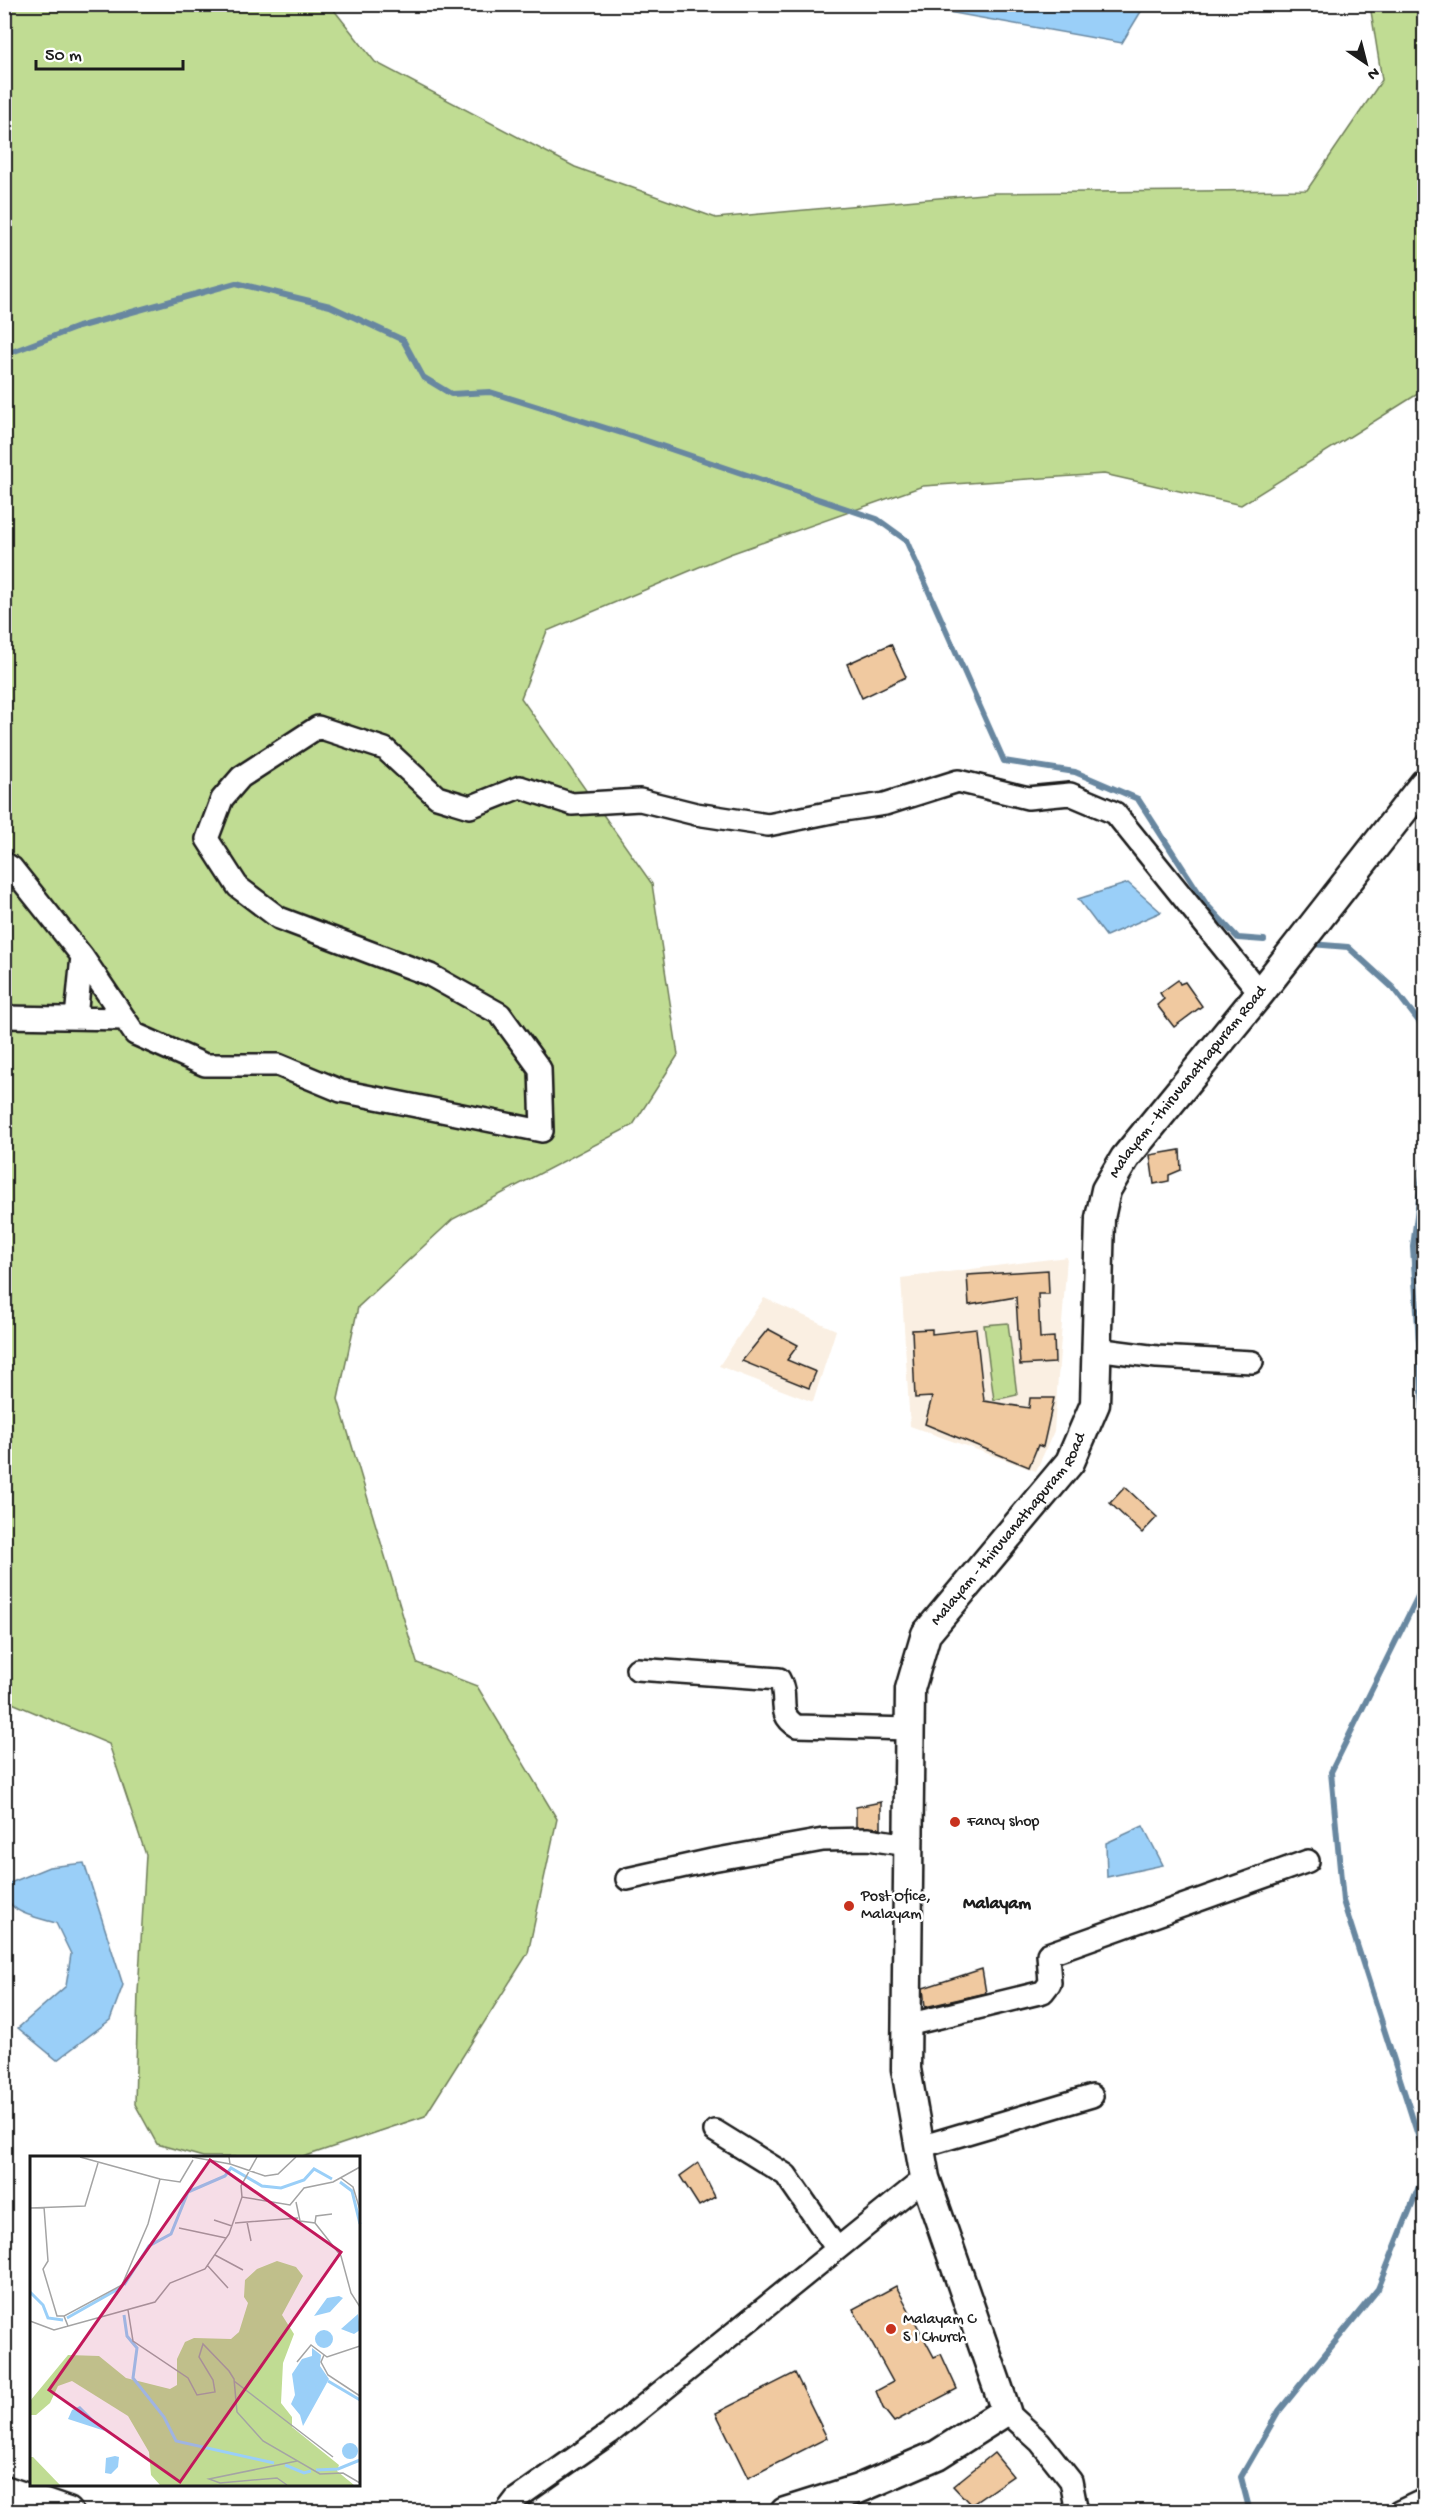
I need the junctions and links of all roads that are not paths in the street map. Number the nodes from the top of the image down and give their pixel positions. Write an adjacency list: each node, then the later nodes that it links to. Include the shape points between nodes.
1 (1425, 784): 4 (main road, Malayam - thiruvanathapuram Road)
2 (4, 863): 3 (street)
3 (82, 956): 6 (street); 7 (street)
4 (1260, 993): 7 (street, via 1115,813 1070,794 1028,798 958,780 885,804 768,825 696,814 640,800 572,804 520,787 470,807 437,796 385,749 318,727 241,777 222,799 207,839 238,887 279,918 430,975 500,1014 540,1069 542,1131 340,1090 278,1065 205,1065 135,1034); 8 (main road, Malayam - thiruvanathapuram Road, via 1125,1158 1106,1190 1100,1218)
5 (4, 1017): 6 (street)
6 (76, 1018): 7 (street)
7 (125, 1019)
8 (1096, 1349): 9 (street); 11 (main road, Malayam - thiruvanathapuram Road, via 1095,1404 1070,1462 926,1634 910,1689)
9 (1252, 1362)
10 (637, 1669): 11 (street, via 779,1679 784,1687 784,1713 797,1726)
11 (910, 1729): 12 (main road, Malayam - thiruvanathapuram Road)
12 (908, 1845): 14 (street, via 868,1839 823,1840); 15 (main road, Malayam - thiruvanathapuram Road)
13 (1308, 1861): 15 (street, via 1048,1954 1050,1983 1043,1992)
14 (627, 1879)
15 (907, 2025): 18 (main road, Malayam - thiruvanathapuram Road, via 906,2069)
16 (1092, 2096): 18 (street)
17 (715, 2131): 20 (street, via 786,2175)
18 (920, 2146): 19 (main road, Malayam - thiruvanathapuram Road)
19 (925, 2178): 20 (street); 21 (main road, Malayam - thiruvanathapuram Road)
20 (837, 2249): 25 (street, via 610,2433 516,2499)
21 (1006, 2411): 26 (main road, via 937,2455 858,2489); 27 (street, via 1040,2442 1071,2481)
22 (4, 2490): 24 (main road)
23 (1425, 2500): 28 (street)
24 (68, 2511)
25 (506, 2511)
26 (785, 2511)
27 (1077, 2511)
28 (1399, 2511)

